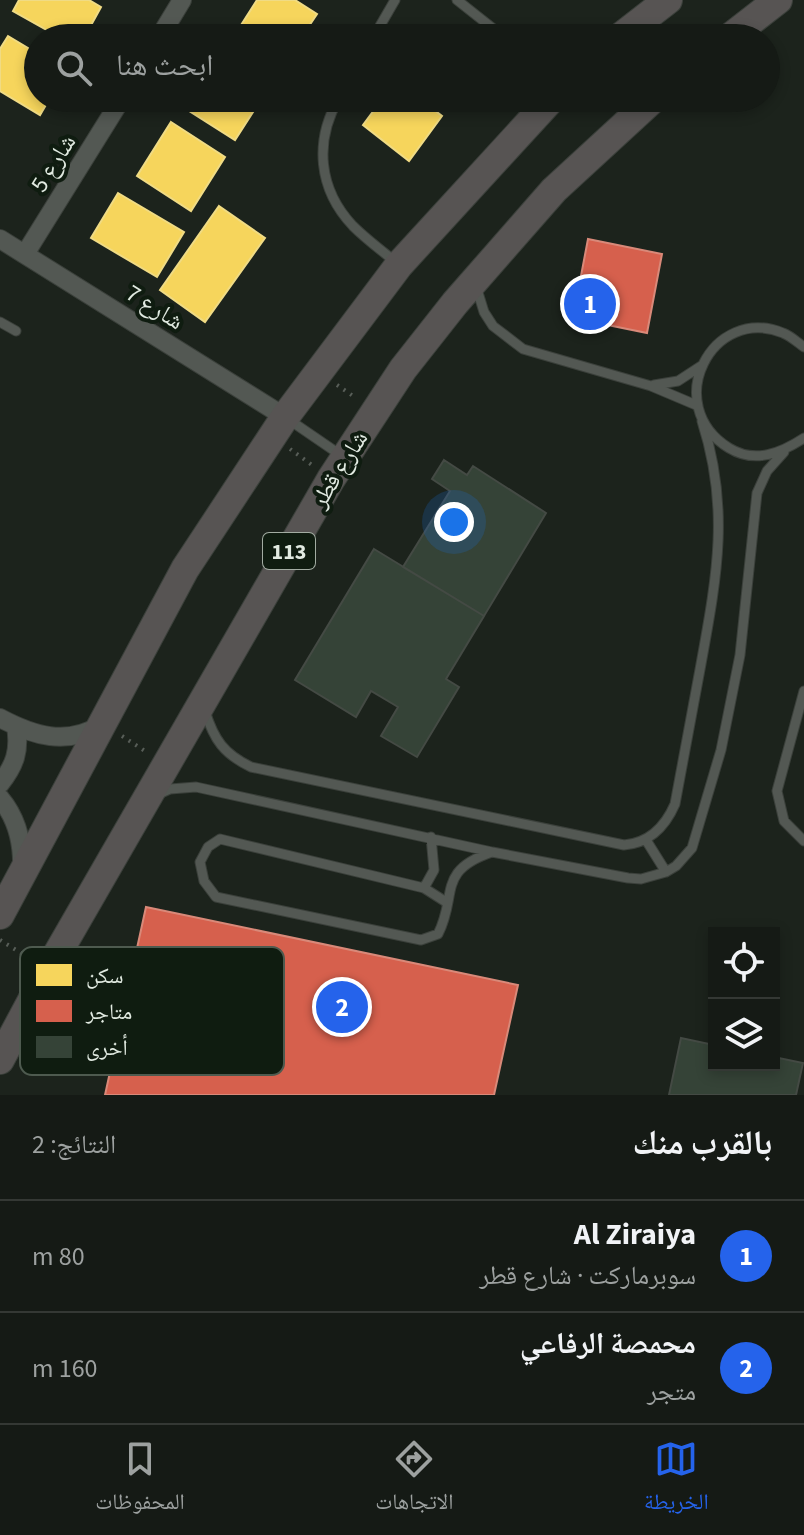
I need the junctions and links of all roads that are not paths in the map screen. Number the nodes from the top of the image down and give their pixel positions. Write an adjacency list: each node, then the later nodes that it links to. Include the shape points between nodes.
1 (182, 0): 6 (street)
2 (395, 0): 7 (lane)
3 (457, 0): 8 (lane)
4 (668, 0): 9 (main road)
5 (778, 0): 10 (main road)
6 (167, 24)
7 (381, 24)
8 (487, 24)
9 (637, 24)
10 (747, 24)
11 (113, 112): 16 (street, شارع 5)
12 (331, 112): 17 (lane, via 323,145 324,177 353,226)
13 (539, 112): 17 (main road)
14 (639, 112): 18 (main road, شارع قطر / 113, via 554,190)
15 (0, 239): 16 (street, شارع 7)
16 (25, 254): 26 (street, شارع 7)
17 (399, 265): 26 (main road)
18 (474, 281): 23 (lane, via 484,312 512,343); 29 (main road, شارع قطر / 113, via 403,369)
19 (0, 322): 20 (lane)
20 (16, 331)
21 (804, 347): 22 (lane, via 784,333 760,328 736,333 715,346)
22 (701, 366): 23 (lane, via 678,381); 24 (lane)
23 (651, 386): 24 (lane)
24 (696, 405): 25 (lane)
25 (702, 421): 28 (lane, via 716,440 737,453 760,457); 38 (lane, via 717,479 717,574 675,804 663,826)
26 (279, 426): 29 (lane); 33 (main road, via 185,569)
27 (804, 438): 28 (lane)
28 (784, 452): 41 (lane, via 757,493 740,655 721,750 692,848)
29 (338, 468): 31 (main road, شارع قطر / 113)
30 (804, 691): 39 (lane, via 777,791 784,821)
31 (203, 703): 36 (main road, شارع قطر / 113); 38 (lane, via 222,747 251,767 624,845)
32 (8, 722): 33 (street, via 58,738); 34 (street, via 17,755)
33 (104, 723): 42 (main road)
34 (0, 784)
35 (0, 798): 42 (street, via 20,837)
36 (146, 802): 37 (lane, via 170,789 196,787); 46 (main road, شارع قطر / 113)
37 (431, 837): 40 (lane); 43 (lane, via 434,870)
38 (646, 840): 41 (lane)
39 (804, 841)
40 (492, 852): 41 (lane, via 628,878); 44 (lane, via 461,869)
41 (666, 872)
42 (22, 874): 45 (main road)
43 (424, 888): 44 (lane); 44 (lane, via 220,839 200,862 204,881 216,897 421,940 438,934)
44 (446, 902)
45 (0, 915)
46 (61, 947)
47 (20, 1022): 48 (main road, شارع قطر / 113)
48 (0, 1060)

